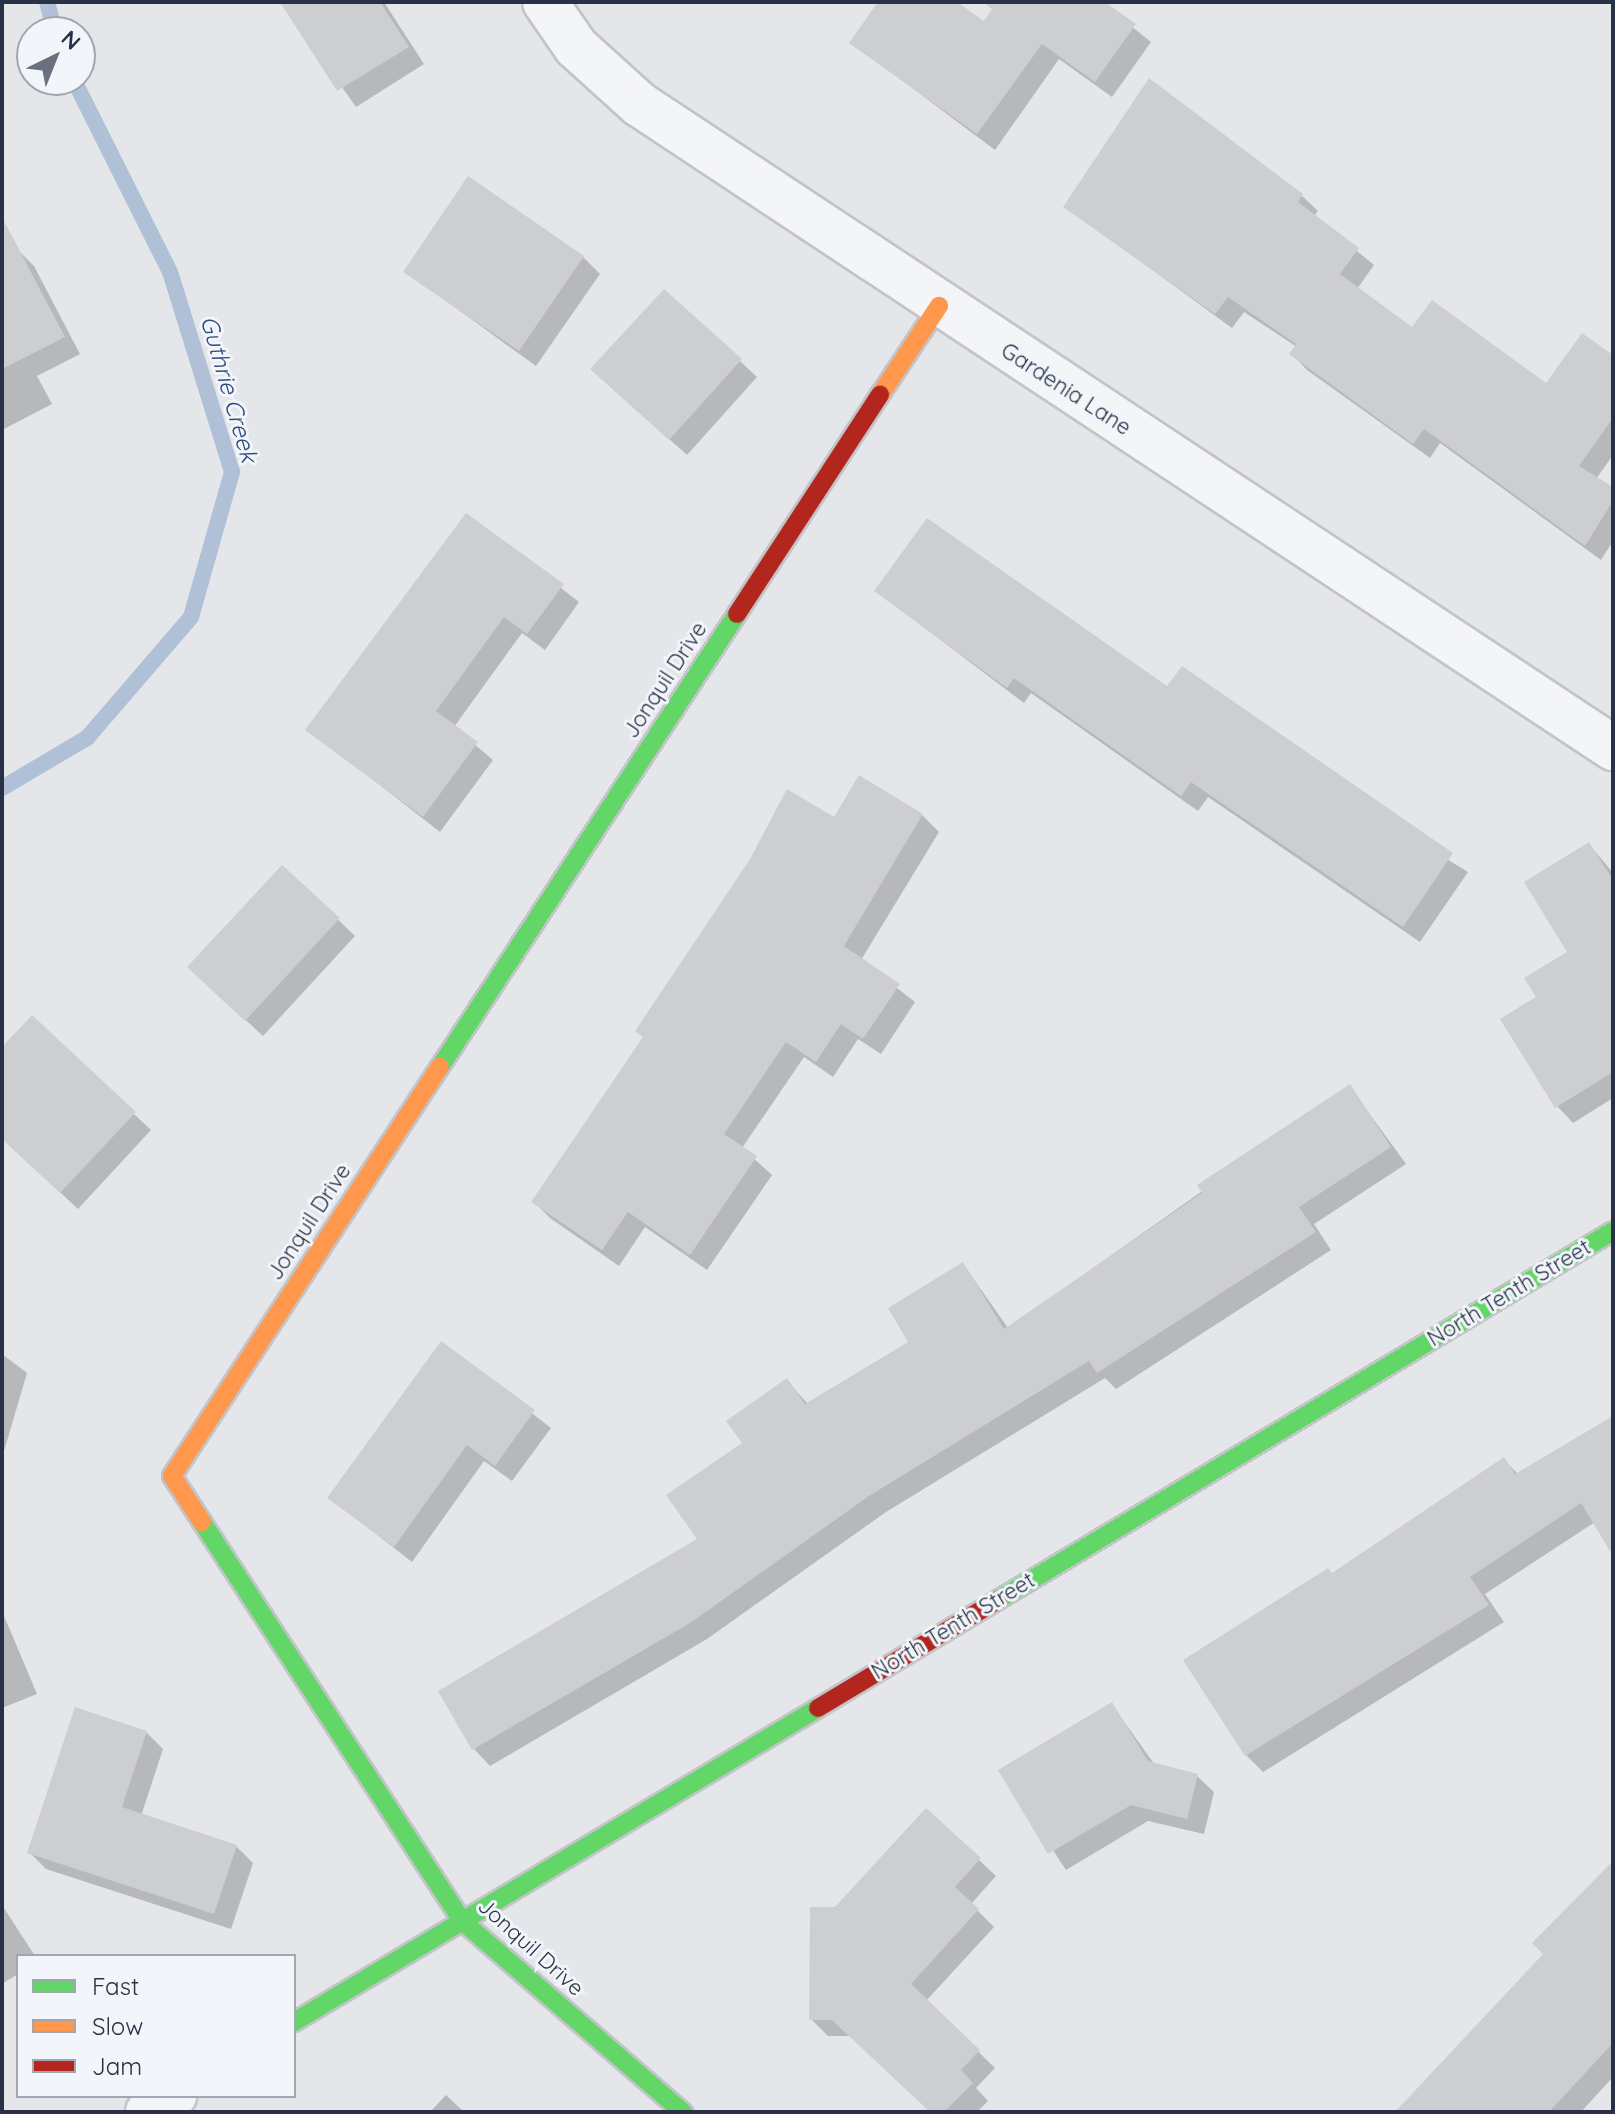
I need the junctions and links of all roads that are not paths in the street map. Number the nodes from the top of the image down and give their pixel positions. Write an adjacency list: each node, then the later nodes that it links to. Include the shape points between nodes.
1 (545, 2): 2 (street, Gardenia Lane, via 576,47 639,104)
2 (939, 306): 3 (street, Gardenia Lane); 5 (street, Jonquil Drive, via 172,1476)
3 (1613, 748)
4 (1613, 1231): 5 (street, North Tenth Street)
5 (461, 1920): 6 (street, North Tenth Street); 9 (street, Jonquil Drive)
6 (296, 2021)
7 (171, 2098): 8 (street)
8 (148, 2112)
9 (683, 2112)

